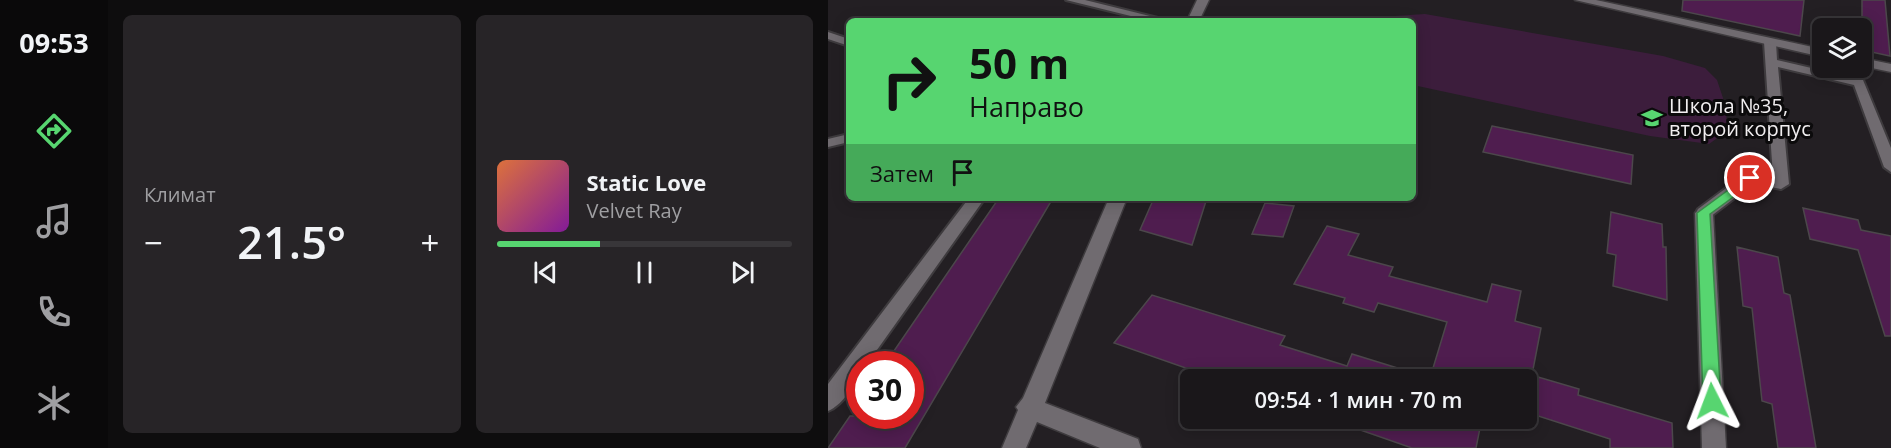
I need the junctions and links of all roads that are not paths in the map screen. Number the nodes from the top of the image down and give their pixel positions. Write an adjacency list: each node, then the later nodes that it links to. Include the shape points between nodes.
1 (1071, 0): 4 (lane)
2 (1203, 0): 5 (street)
3 (1581, 0): 8 (street)
4 (1152, 18)
5 (1194, 18)
6 (828, 35): 7 (lane)
7 (846, 41)
8 (1770, 42): 9 (street); 10 (lane)
9 (1812, 51)
10 (1772, 62): 15 (lane, via 1859,83); 18 (lane, via 1781,184 1750,178)
11 (1872, 64): 12 (street)
12 (1891, 68)
13 (846, 139): 14 (lane)
14 (828, 143)
15 (1891, 167)
16 (975, 201): 19 (lane)
17 (1117, 201): 20 (street)
18 (1704, 213): 23 (street)
19 (828, 401)
20 (1028, 408): 21 (street); 22 (street)
21 (1014, 448)
22 (1130, 448)
23 (1714, 448)

